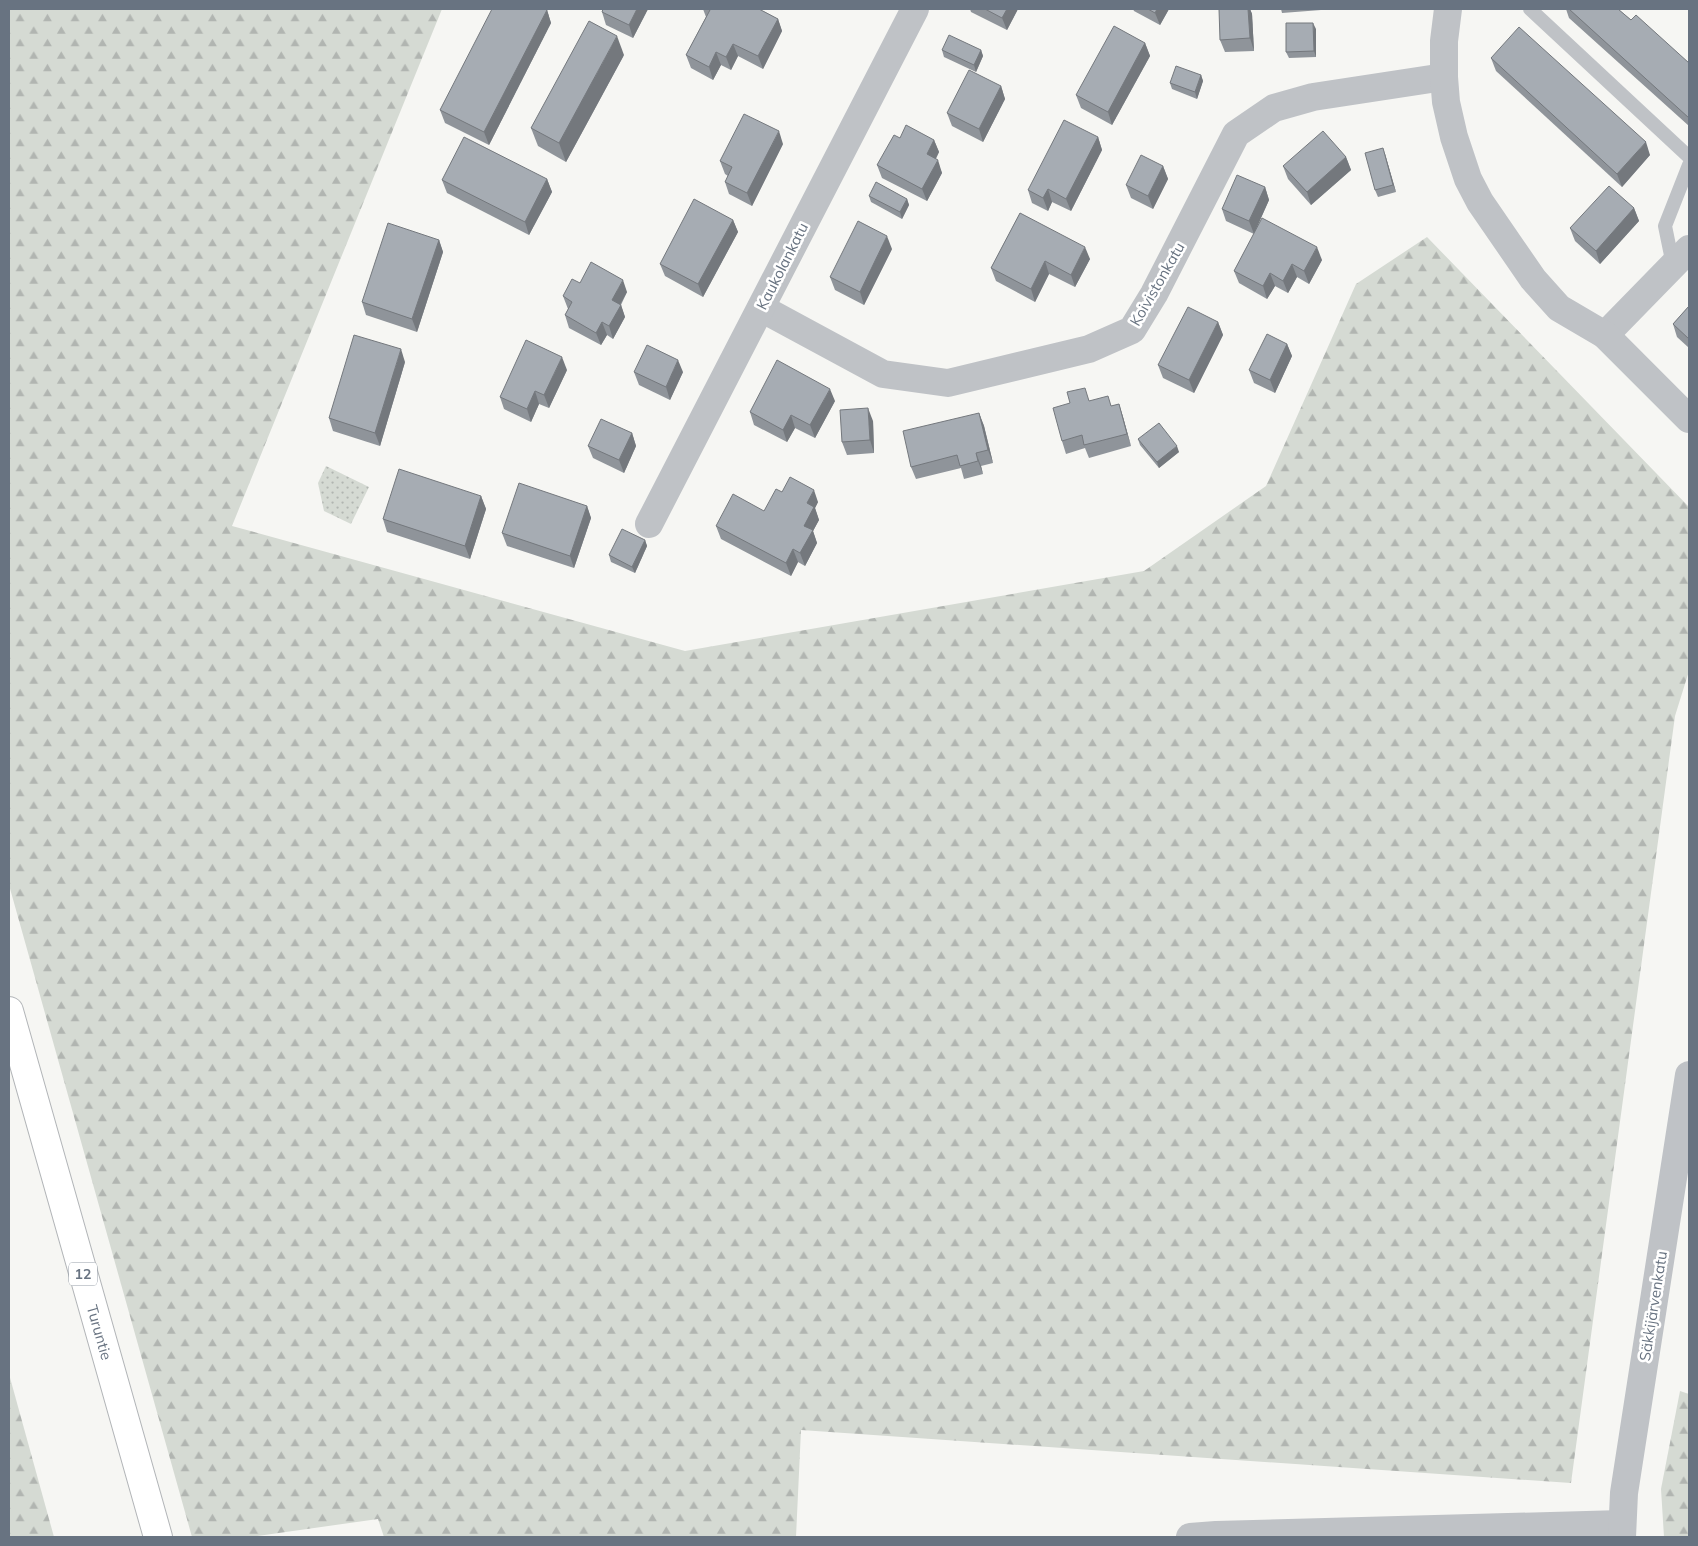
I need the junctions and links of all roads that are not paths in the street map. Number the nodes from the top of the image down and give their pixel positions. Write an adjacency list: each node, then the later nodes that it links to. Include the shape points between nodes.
1 (915, 9): 8 (street, Kaukolankatu)
2 (1448, 9): 4 (street)
3 (1530, 9): 5 (lane)
4 (1444, 77): 8 (street, Koivistonkatu, via 1305,99 1274,108 1236,134 1154,294 1132,330 1089,349 948,383 883,374); 9 (street, via 1454,137 1468,179 1480,202 1532,278 1559,308)
5 (1689, 157)
6 (1689, 165): 7 (lane, via 1665,226)
7 (1681, 257): 9 (street)
8 (761, 308): 11 (street, Kaukolankatu)
9 (1605, 335): 10 (street)
10 (1689, 419)
11 (649, 524)
12 (9, 1011): 15 (highway, Turuntie / 12)
13 (1688, 1092): 14 (street, Säkkijärvenkatu, via 1624,1493)
14 (1622, 1530): 16 (street)
15 (158, 1537)
16 (1190, 1537)

